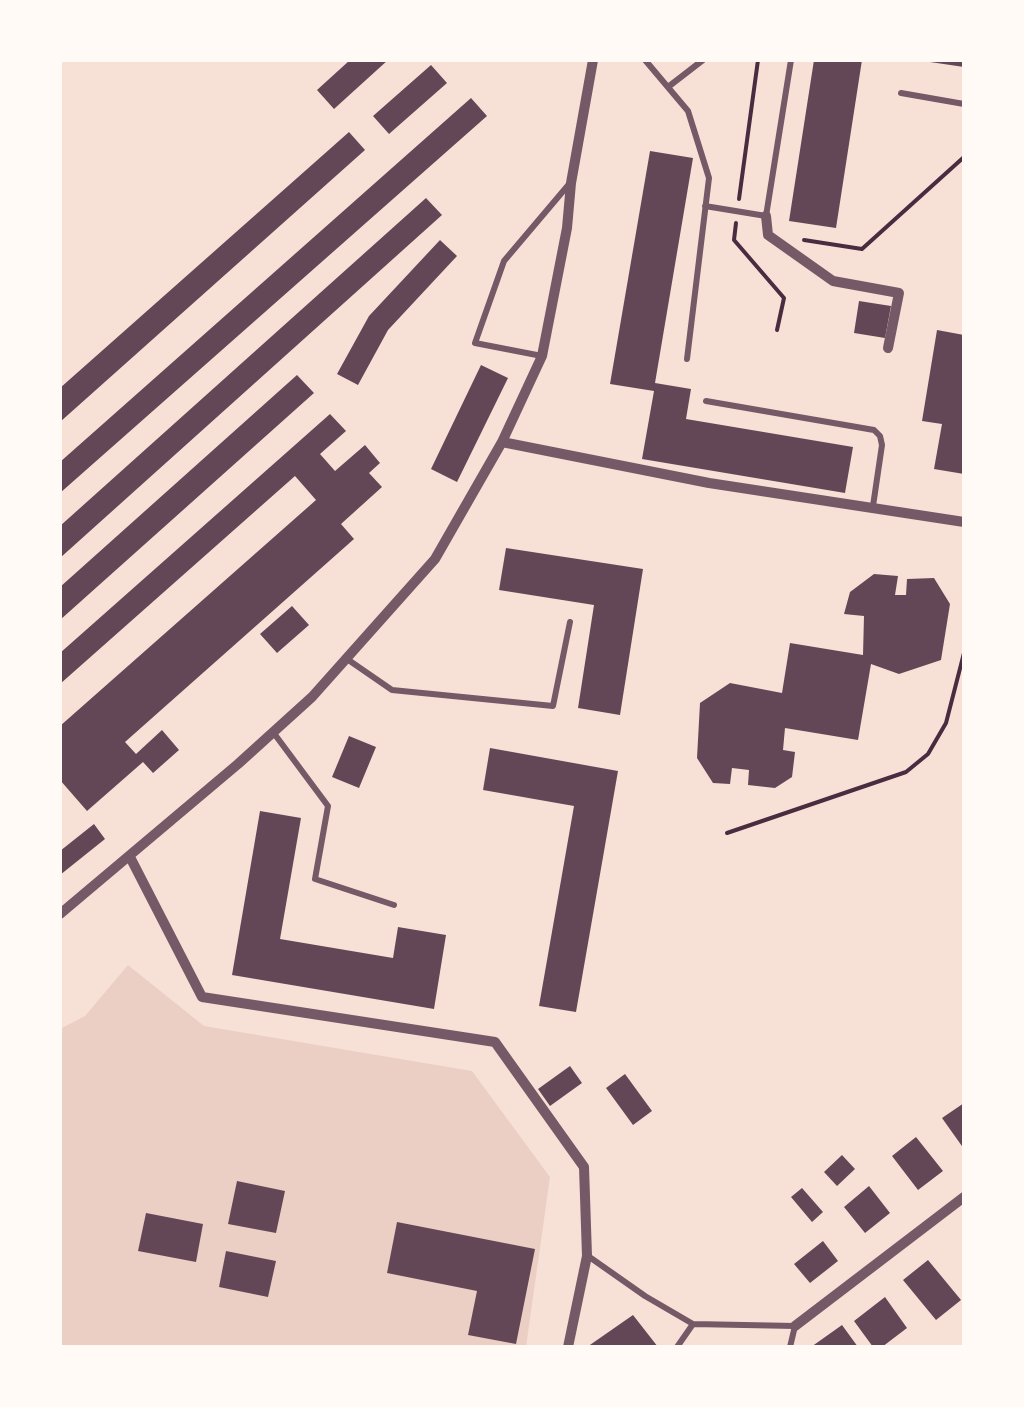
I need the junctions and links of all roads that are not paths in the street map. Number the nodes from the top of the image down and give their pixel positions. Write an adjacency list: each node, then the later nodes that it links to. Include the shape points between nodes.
1 (593, 60): 8 (street)
2 (645, 60): 5 (lane)
3 (703, 60): 5 (lane)
4 (791, 60): 10 (lane)
5 (668, 87): 9 (lane, via 688,111 708,178)
6 (901, 93): 7 (lane)
7 (964, 104)
8 (571, 182): 12 (street); 12 (lane, via 504,261 475,343)
9 (706, 206): 10 (lane); 13 (lane)
10 (766, 216): 11 (street, via 768,235 833,281 899,294)
11 (888, 348)
12 (542, 356): 15 (street)
13 (687, 359)
14 (706, 401): 16 (lane, via 874,430 882,445)
15 (502, 442): 16 (street); 19 (street, via 435,559)
16 (873, 506): 17 (street)
17 (964, 522)
18 (570, 622): 19 (lane, via 552,706 392,690)
19 (346, 658): 20 (street)
20 (274, 732): 21 (street); 22 (lane, via 328,806 315,879)
21 (130, 857): 23 (street); 25 (street, via 202,996 496,1042 584,1167)
22 (394, 905)
23 (60, 914)
24 (964, 1197): 27 (street)
25 (588, 1256): 26 (lane); 28 (street)
26 (694, 1324): 27 (lane); 29 (lane)
27 (794, 1326): 30 (lane)
28 (568, 1347)
29 (678, 1347)
30 (790, 1347)

